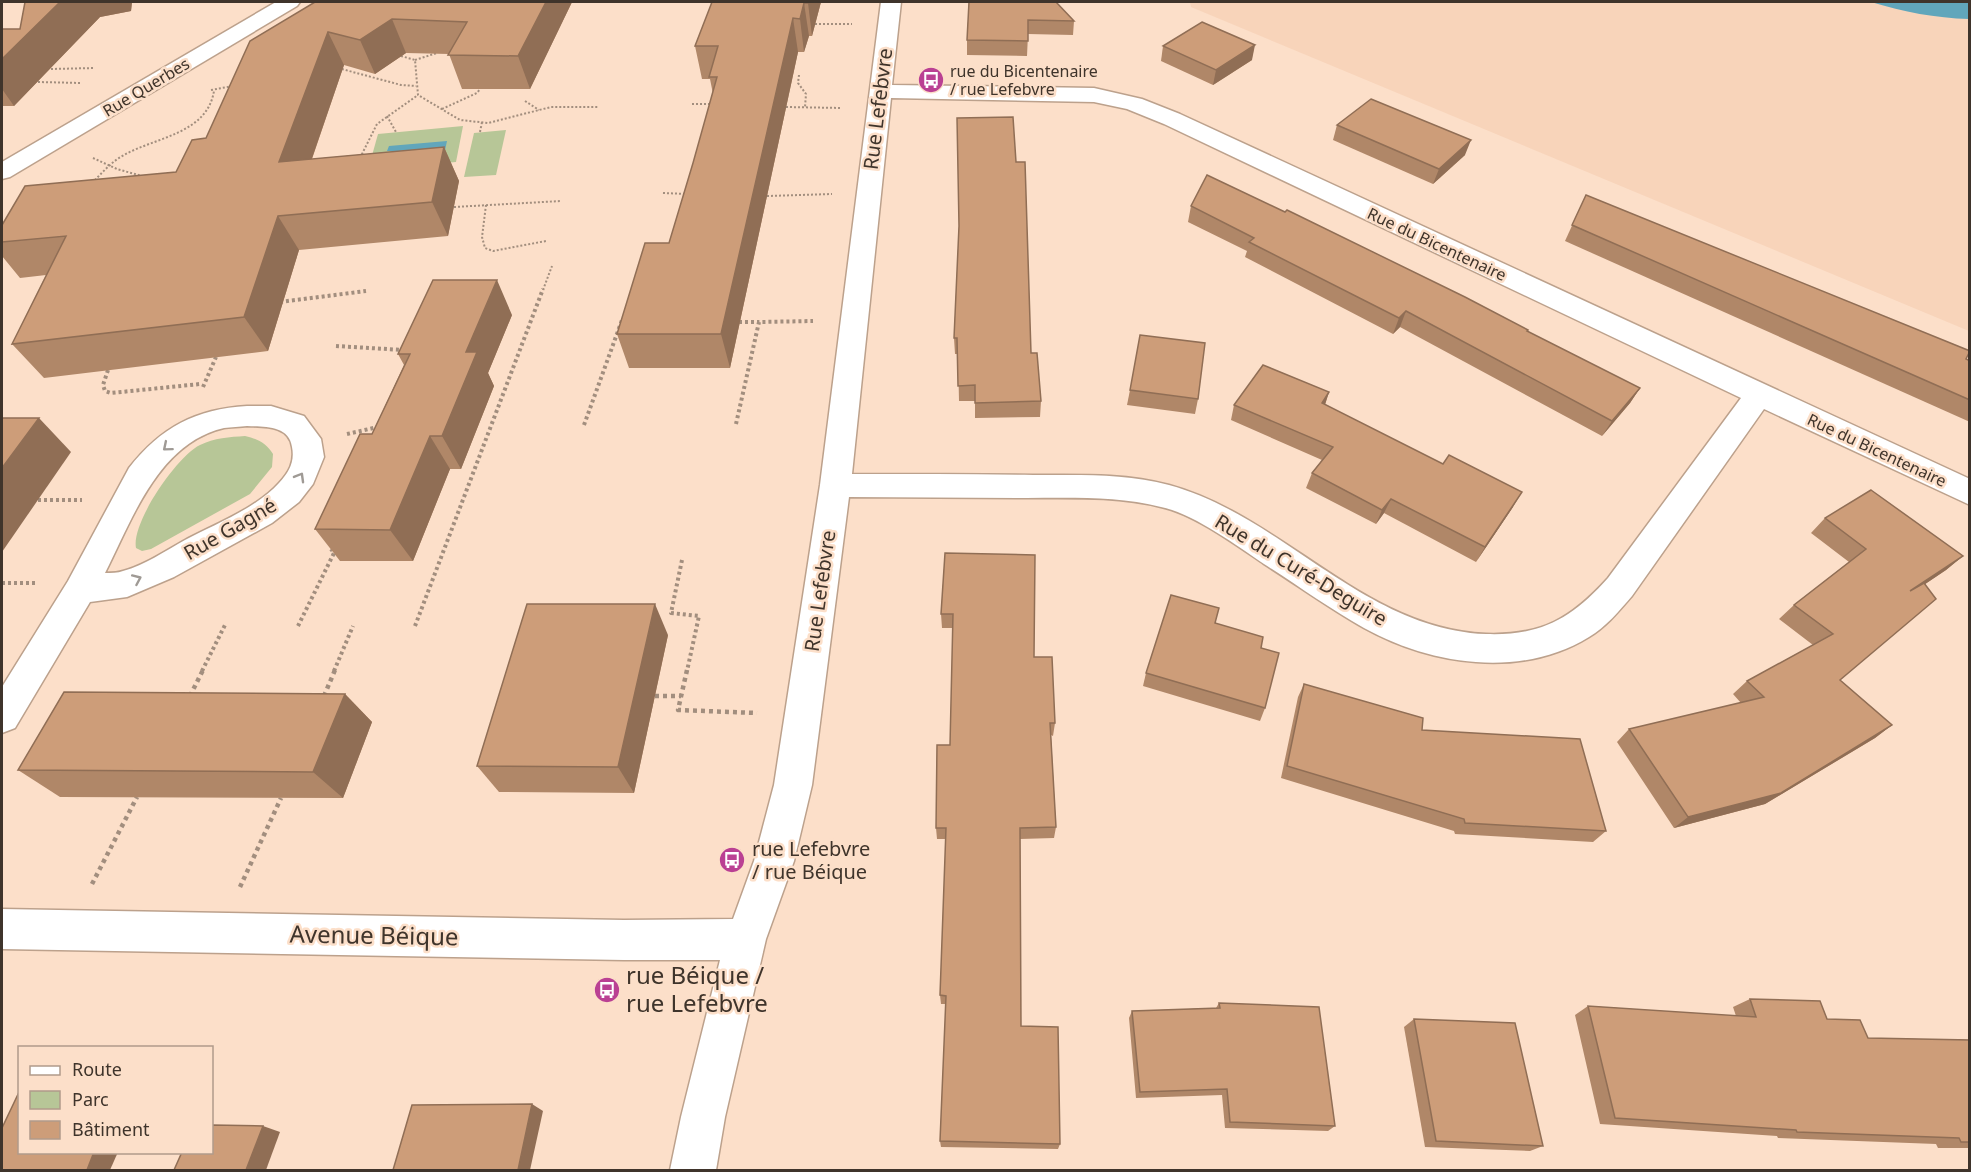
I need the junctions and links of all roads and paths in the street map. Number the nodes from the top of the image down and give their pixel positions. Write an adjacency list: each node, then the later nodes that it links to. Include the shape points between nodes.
1 (290, 2): 37 (street, Rue Querbes)
2 (891, 2): 19 (street, Rue Lefebvre)
3 (810, 24): 4 (path)
4 (855, 24)
5 (442, 51): 7 (path)
6 (401, 56): 7 (path)
7 (415, 60): 15 (path)
8 (337, 67): 15 (path)
9 (95, 68): 10 (path)
10 (51, 69)
11 (799, 75): 26 (path, via 798,83 807,94)
12 (38, 82): 13 (path)
13 (81, 83)
14 (242, 84): 18 (path)
15 (416, 86): 20 (path)
16 (205, 89): 18 (path)
17 (480, 89): 28 (path)
18 (214, 91): 36 (path, via 215,102 209,113 197,122 122,155)
19 (880, 91): 61 (street, Rue du Bicentenaire, via 1071,93 1134,104); 66 (street, Rue Lefebvre)
20 (418, 95): 28 (path); 30 (path)
21 (525, 101): 29 (path)
22 (692, 104): 23 (path)
23 (718, 104)
24 (598, 106): 29 (path)
25 (786, 107): 26 (path)
26 (805, 108): 27 (path)
27 (852, 108)
28 (441, 110): 31 (path, via 460,120)
29 (539, 110): 31 (path)
30 (387, 116): 32 (path); 35 (path, via 377,124 362,157)
31 (482, 122): 33 (path)
32 (396, 132)
33 (480, 132)
34 (88, 155): 36 (path)
35 (354, 165)
36 (110, 166): 38 (path); 39 (path)
37 (2, 172)
38 (146, 177)
39 (87, 187)
40 (663, 193): 41 (path)
41 (694, 194)
42 (841, 194): 43 (path)
43 (767, 196)
44 (561, 201): 45 (path)
45 (486, 205): 46 (path); 47 (path, via 482,237 485,248 493,251)
46 (454, 207)
47 (546, 241)
48 (552, 266): 77 (path)
49 (366, 291): 50 (path)
50 (275, 303)
51 (820, 320): 54 (path)
52 (632, 321): 63 (path, via 622,320)
53 (739, 322): 54 (path)
54 (759, 322): 62 (path)
55 (336, 346): 56 (path)
56 (408, 351)
57 (216, 357): 59 (path)
58 (108, 370): 59 (path, via 103,385 111,393)
59 (204, 384): 60 (path)
60 (202, 390)
61 (1758, 395): 66 (street, Rue du Curé-Deguire, via 1604,606 1559,637 1518,647 1459,645 1399,629 1211,515 1167,496 1117,487); 67 (street, Rue du Bicentenaire)
62 (736, 424)
63 (584, 425)
64 (385, 427): 65 (path)
65 (343, 436)
66 (835, 485): 90 (street, Rue Lefebvre, via 793,785 774,861)
67 (1970, 493)
68 (38, 500): 69 (path)
69 (89, 501)
70 (328, 545): 78 (path, via 334,553)
71 (682, 560): 80 (path, via 671,613 699,616)
72 (2, 583): 73 (path)
73 (38, 583)
74 (80, 590): 74 (street, Rue Gagné, one-way to 74, via 127,584 261,514 288,494 302,476 309,457 306,438 294,424 271,417 247,416 221,418 172,441 140,476); 84 (street, Rue Gagné)
75 (225, 625): 81 (path)
76 (353, 626): 82 (path)
77 (415, 626)
78 (298, 627)
79 (655, 696): 80 (path)
80 (681, 696): 83 (path, via 678,710)
81 (188, 700)
82 (322, 701)
83 (764, 714)
84 (2, 717)
85 (137, 797): 87 (path)
86 (281, 798): 88 (path)
87 (91, 885)
88 (240, 888)
89 (2, 929): 90 (street, Avenue Béique)
90 (746, 939): 91 (street, Rue Lefebvre)
91 (693, 1170)

